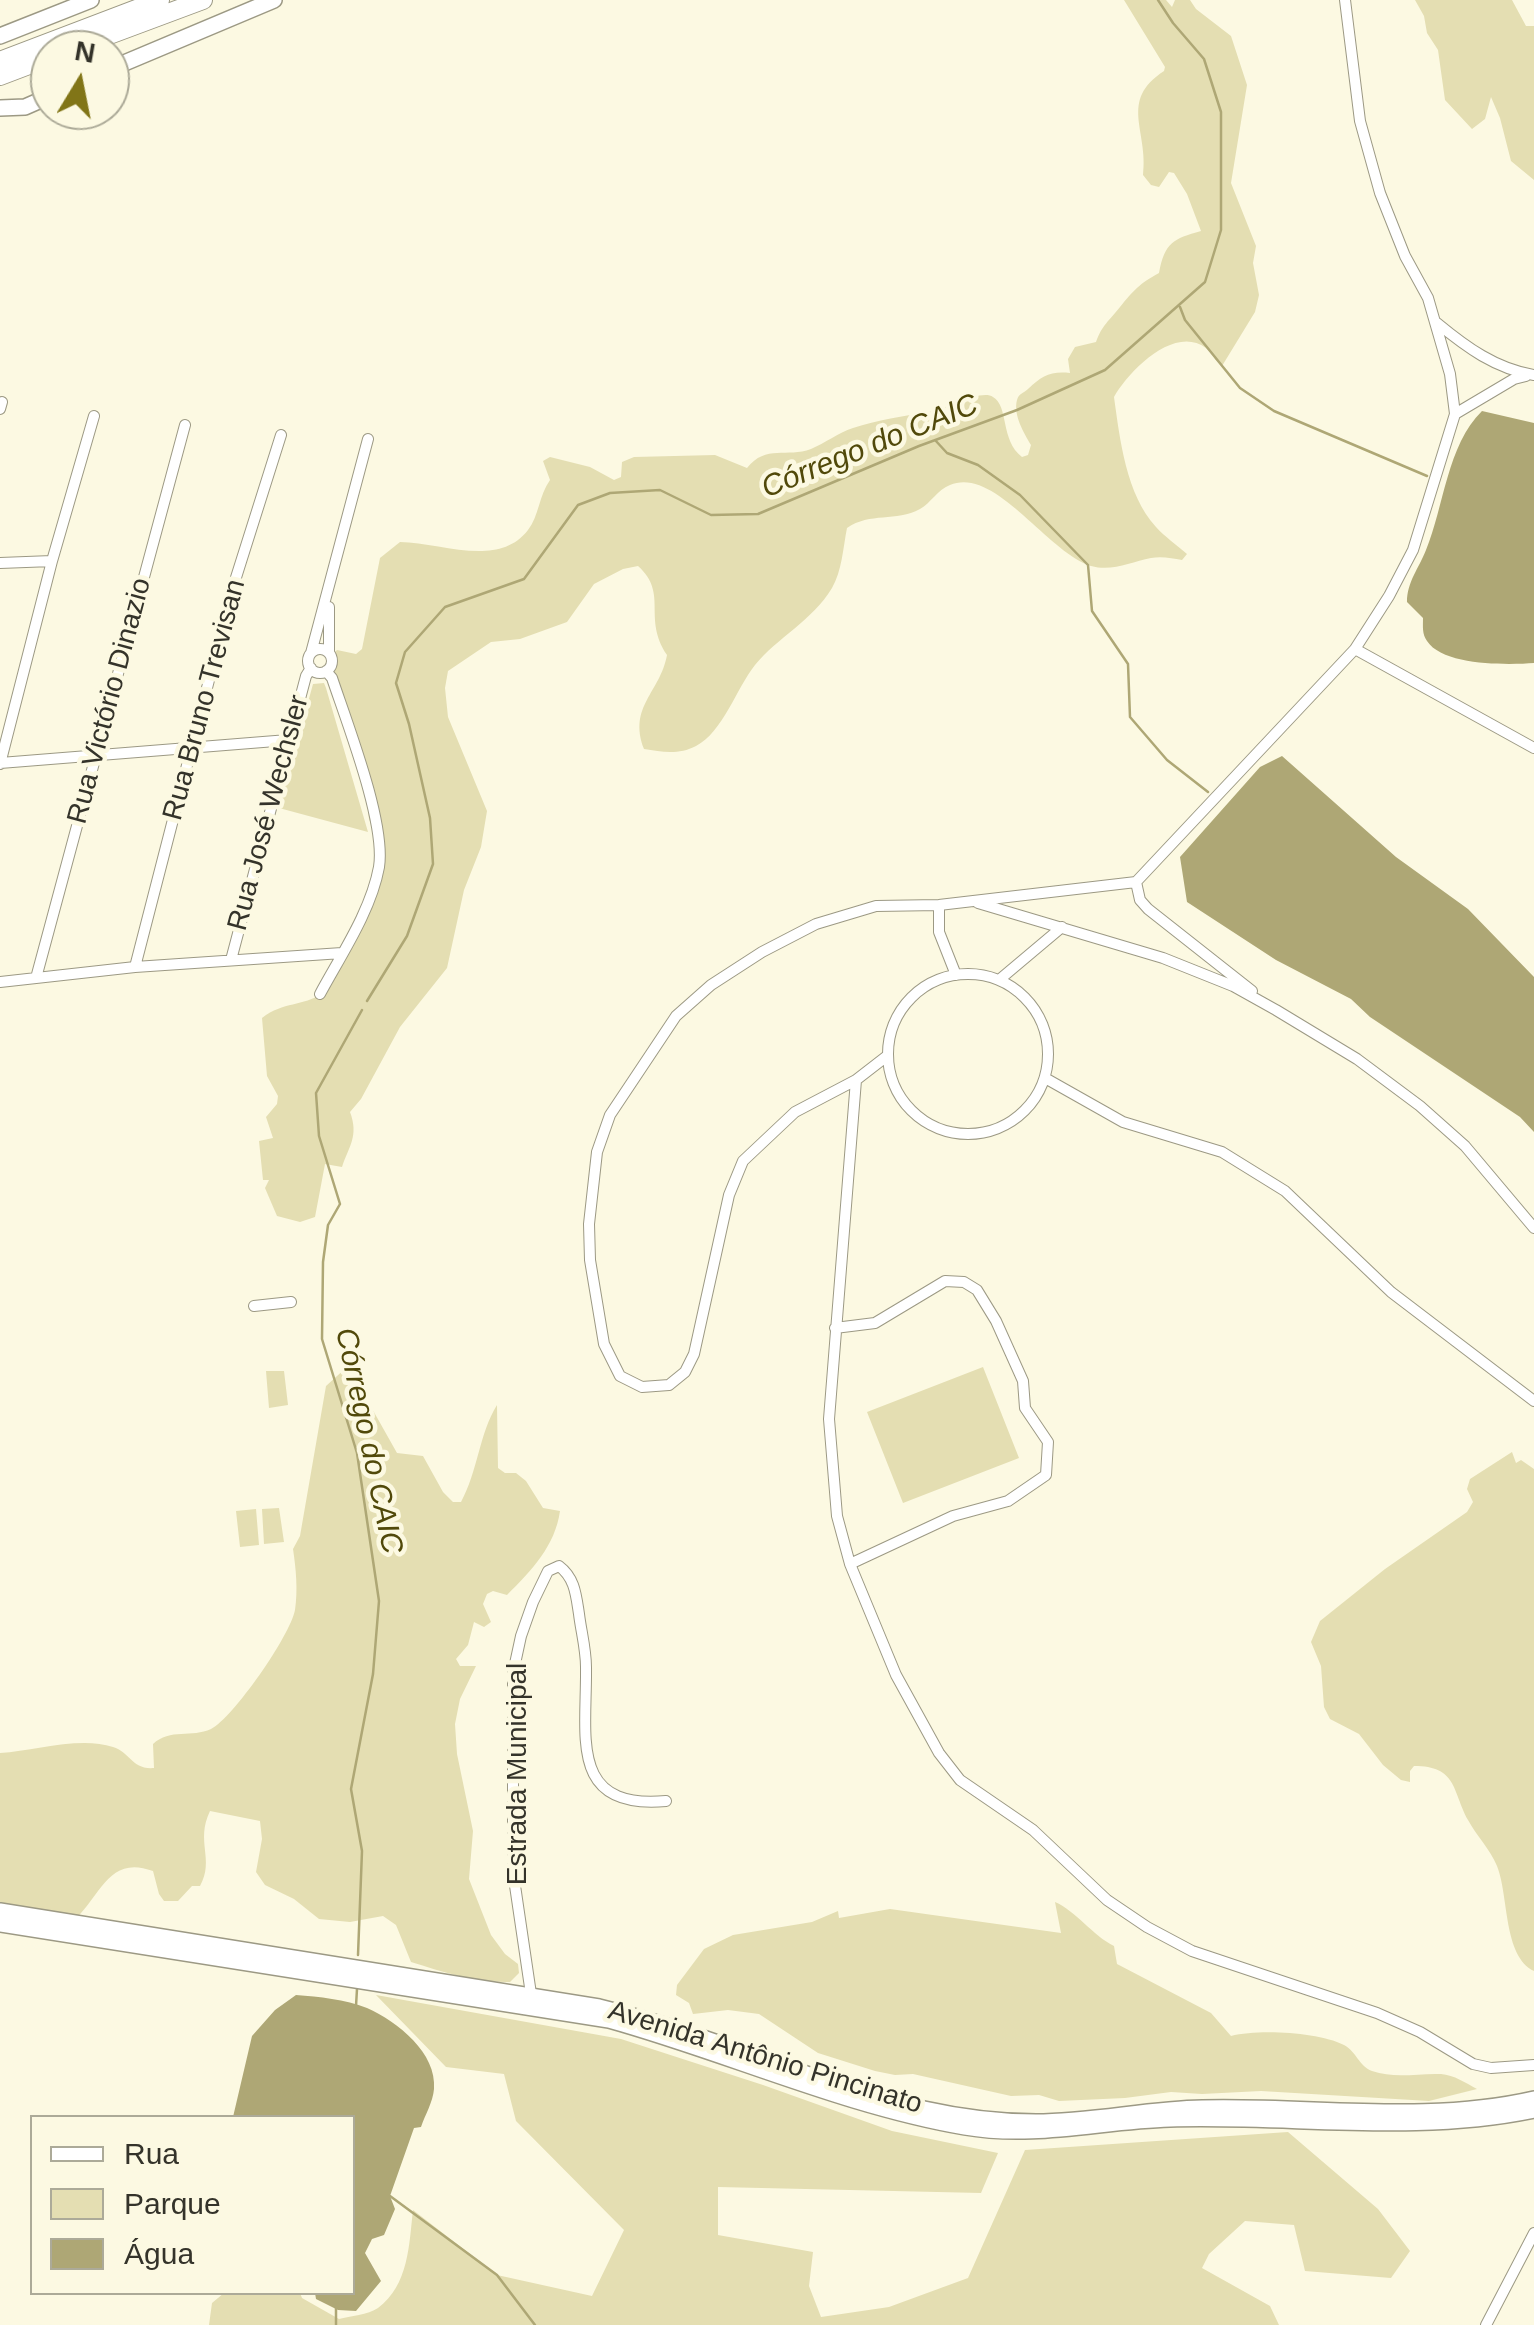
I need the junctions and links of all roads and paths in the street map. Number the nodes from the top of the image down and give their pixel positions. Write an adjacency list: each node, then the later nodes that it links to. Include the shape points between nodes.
1 (91, 0): 7 (main road)
2 (160, 0): 8 (highway)
3 (203, 0): 6 (highway)
4 (274, 0): 9 (main road)
5 (1344, 0): 14 (street, via 1360,122 1380,193)
6 (123, 30)
7 (0, 36)
8 (0, 61)
9 (130, 61)
10 (30, 65): 11 (highway)
11 (0, 76)
12 (30, 105): 13 (main road)
13 (0, 108)
14 (1432, 320): 15 (street, via 1474,352); 16 (street)
15 (1533, 375): 16 (street)
16 (1455, 414): 24 (street, via 1412,550)
17 (94, 416): 21 (street)
18 (185, 425): 32 (street, Rua Victório Dinazio)
19 (281, 434): 30 (street, Rua Bruno Trevisan)
20 (368, 439): 23 (street)
21 (52, 561): 22 (street); 33 (street)
22 (0, 563)
23 (329, 596): 25 (street); 26 (street)
24 (1355, 649): 31 (street); 34 (street)
25 (311, 653): 26 (street); 27 (street)
26 (330, 653): 28 (street)
27 (312, 668): 28 (street); 29 (street, Rua José Wechsler)
28 (326, 671): 38 (street, via 358,757 380,847 370,898)
29 (288, 740): 30 (street); 39 (street, Rua José Wechsler)
30 (193, 747): 32 (street); 40 (street, Rua Bruno Trevisan)
31 (1534, 748)
32 (96, 756): 33 (street); 42 (street, Rua Victório Dinazio)
33 (0, 764)
34 (1136, 882): 35 (street); 46 (street, via 1148,909)
35 (972, 901): 36 (street); 37 (street)
36 (939, 905): 41 (street, via 939,932); 49 (street, via 876,906 816,924 711,984 646,1056 610,1115 597,1152 589,1224 599,1322 620,1376 642,1387 669,1385 685,1372 728,1195 743,1161 796,1112)
37 (1062, 927): 43 (street); 46 (street, via 1163,958)
38 (342, 953): 39 (street); 45 (street)
39 (230, 960): 40 (street)
40 (136, 967): 42 (street)
41 (956, 974): 43 (street); 47 (street, via 914,994 899,1012)
42 (36, 978): 44 (street)
43 (999, 980): 48 (street, via 1036,1010 1046,1031)
44 (0, 982)
45 (320, 994)
46 (1276, 1010): 50 (street, via 1420,1106 1465,1146)
47 (887, 1056): 48 (street, via 898,1092 922,1120 970,1135 1016,1119); 49 (street)
48 (1046, 1078): 54 (street, via 1123,1122 1222,1152 1285,1191 1391,1292)
49 (856, 1080): 53 (street)
50 (1534, 1228)
51 (291, 1302): 52 (street)
52 (252, 1306)
53 (834, 1328): 55 (street, via 828,1419); 55 (street, via 875,1323 945,1282 964,1282 977,1290 996,1322 1023,1380 1025,1408 1048,1442 1046,1476 1008,1501 953,1516)
54 (1534, 1401)
55 (850, 1564): 60 (street, via 896,1675 939,1753 960,1780 1033,1830 1107,1900 1192,1951 1377,2013 1473,2064)
56 (666, 1801): 59 (street, Estrada Municipal, via 638,1804 597,1783 585,1751 586,1662 574,1587 559,1566 548,1572 533,1602 513,1673 513,1872)
57 (0, 1910): 59 (main road, Avenida Antônio Pincinato)
58 (0, 1924): 61 (main road, Avenida Antônio Pincinato, via 608,2020 863,2103 968,2128 1018,2132 1166,2119 1413,2124 1491,2120)
59 (531, 1994): 61 (main road, Avenida Antônio Pincinato, via 660,2022 860,2091 982,2118 1038,2122 1206,2108 1472,2111 1481,2102 1518,2095)
60 (1534, 2065)
61 (1533, 2106)
62 (1534, 2233): 63 (street)
63 (1486, 2325)

